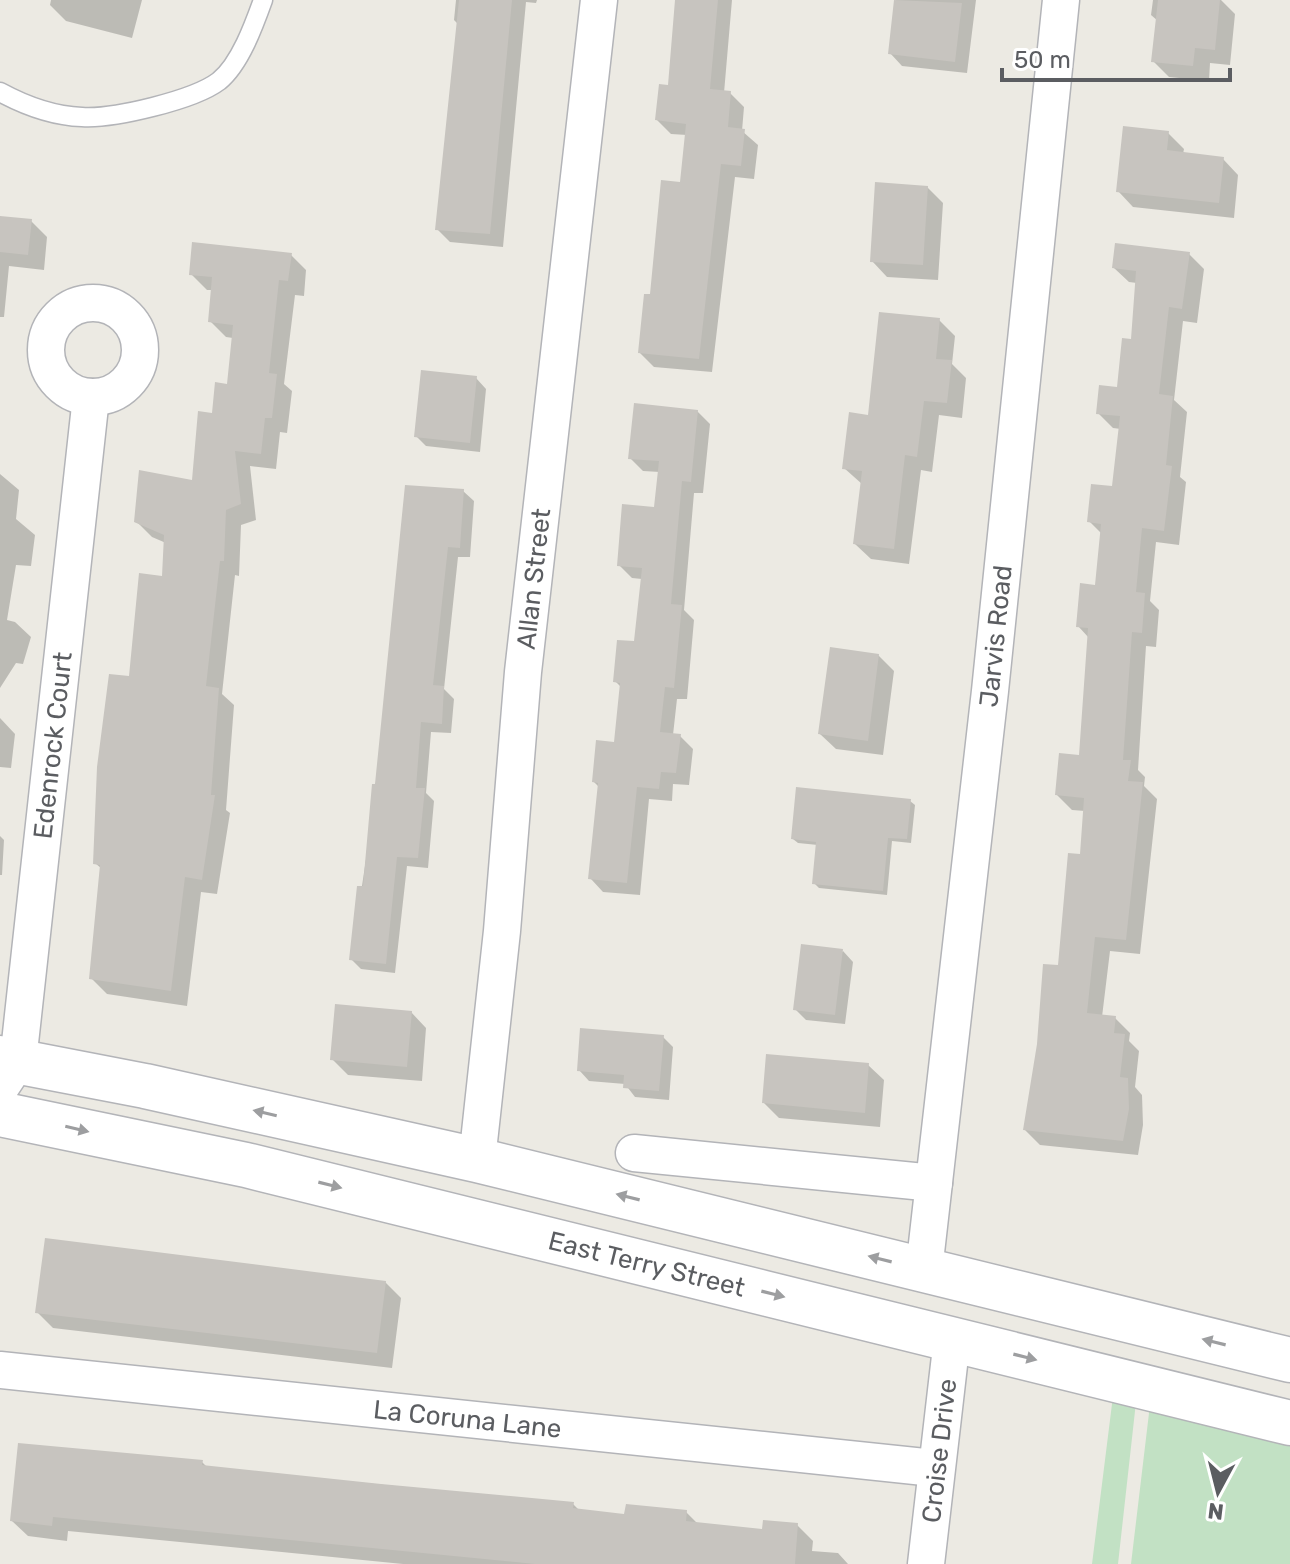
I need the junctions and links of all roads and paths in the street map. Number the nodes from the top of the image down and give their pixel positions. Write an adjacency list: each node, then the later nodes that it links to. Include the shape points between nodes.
1 (263, 0): 4 (lane, via 251,35 219,81 162,106 83,117 24,105)
2 (599, 0): 9 (street, Allan Street, via 523,672)
3 (1061, 0): 10 (street, Jarvis Road)
4 (0, 92)
5 (91, 397): 6 (street, Edenrock Court)
6 (6, 1069): 9 (street, one-way to 6)
7 (0, 1114): 12 (street, East Terry Street, one-way to 12, via 262,1168)
8 (634, 1153): 10 (street)
9 (477, 1160): 11 (street, one-way to 9)
10 (934, 1183): 11 (street, Jarvis Road)
11 (924, 1270): 13 (street, one-way to 11)
12 (952, 1339): 15 (street, East Terry Street, one-way to 15); 16 (street, Croise Drive)
13 (1290, 1360)
14 (0, 1370): 16 (street, La Coruna Lane)
15 (1290, 1423)
16 (934, 1468): 17 (street, Croise Drive)
17 (926, 1564)

